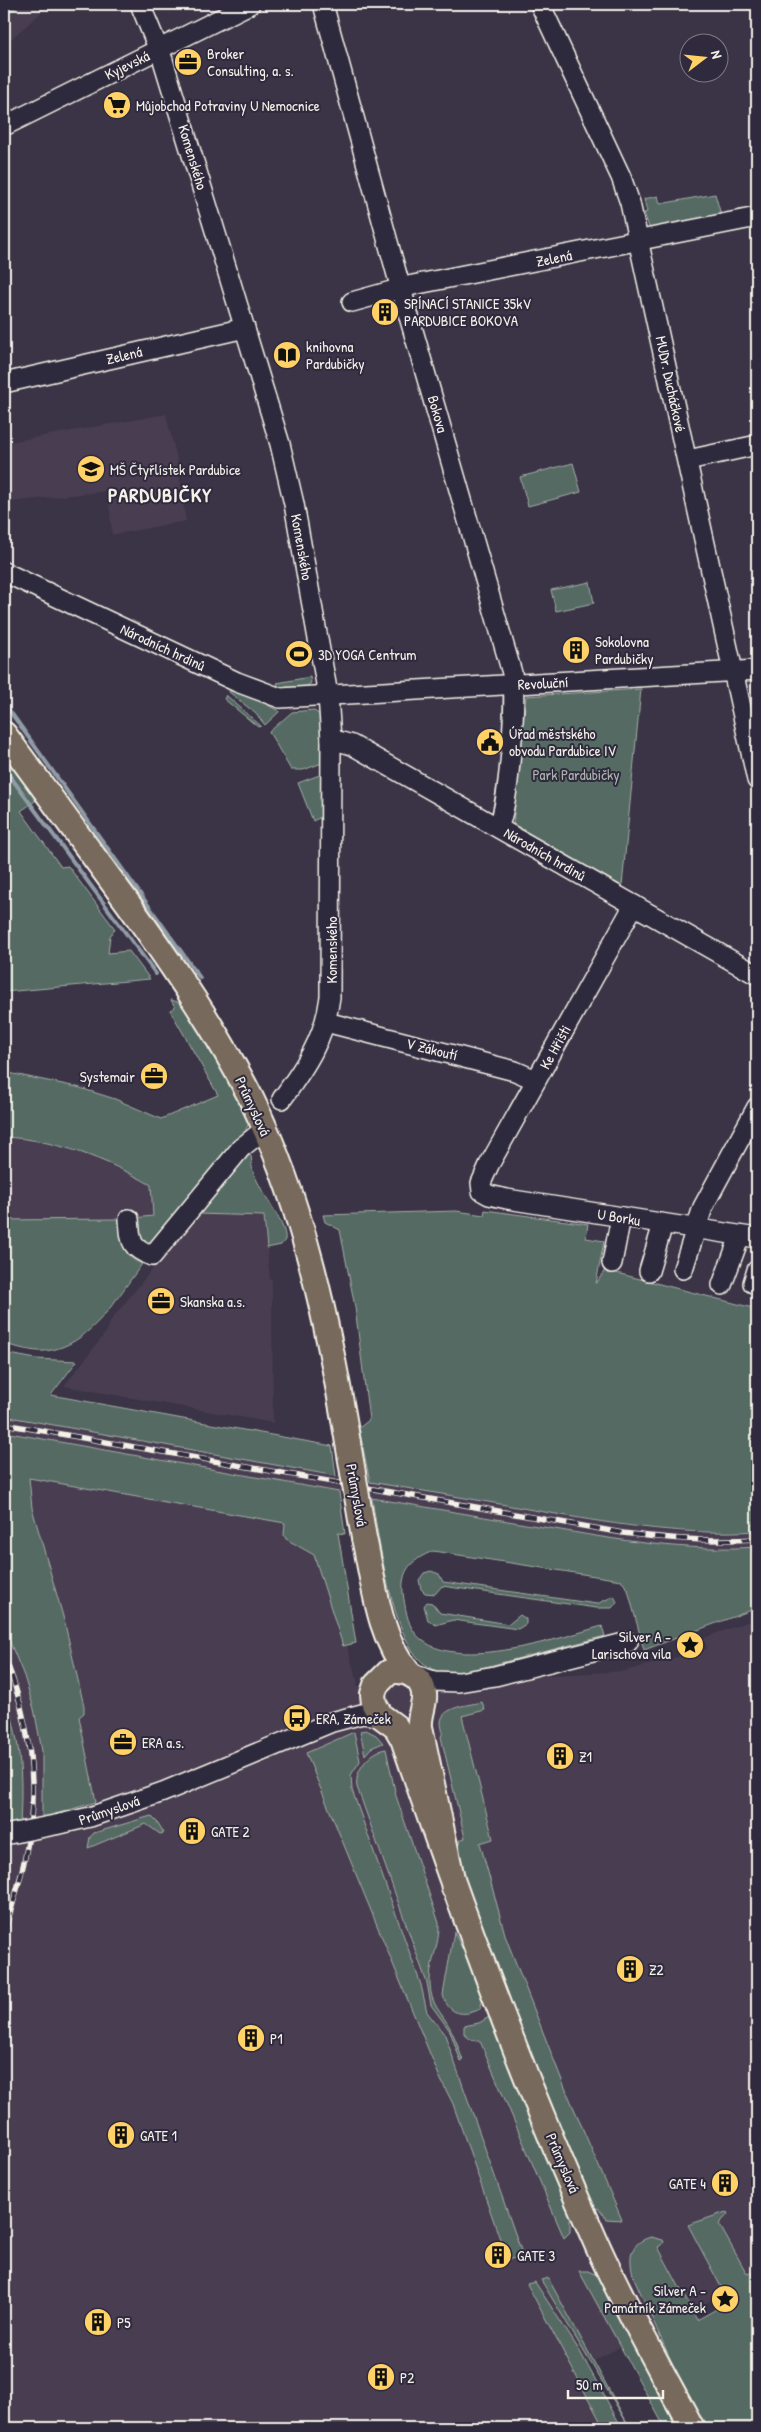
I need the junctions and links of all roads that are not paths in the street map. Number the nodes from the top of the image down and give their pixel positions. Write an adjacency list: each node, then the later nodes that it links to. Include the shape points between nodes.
1 (140, 4): 5 (street, Komenského)
2 (250, 4): 5 (street, Kyjevská)
3 (324, 4): 9 (street, Bokova)
4 (540, 4): 8 (street, MUDr. Ducháčkové, via 623,182)
5 (159, 49): 6 (street, Kyjevská); 11 (street, Komenského)
6 (4, 126)
7 (757, 217): 8 (street, Zelená)
8 (639, 241): 9 (street, Zelená); 14 (street, MUDr. Ducháčkové)
9 (402, 289): 10 (street, Zelená); 18 (street, Bokova)
10 (352, 302)
11 (245, 328): 12 (street, Zelená); 19 (street, Komenského, via 287,471)
12 (4, 383)
13 (757, 445): 14 (street)
14 (688, 460): 17 (street, MUDr. Ducháčkové)
15 (4, 572): 19 (street, Národních hrdinů, via 248,687 288,699)
16 (757, 670): 17 (street, Revoluční)
17 (734, 672): 18 (street, Revoluční); 22 (street, MUDr. Ducháčkové)
18 (514, 685): 19 (street, Revoluční); 23 (street, Bokova, via 504,802)
19 (328, 695): 21 (street, Komenského)
20 (4, 734): 30 (main road, Průmyslová, via 201,1008)
21 (331, 739): 23 (street, Národních hrdinů, via 352,745); 26 (street, Komenského, via 331,980)
22 (757, 780)
23 (498, 827): 24 (street, Národních hrdinů)
24 (634, 905): 25 (street, Národních hrdinů); 27 (street, Ke Hřišti)
25 (757, 975)
26 (326, 1022): 27 (street, V Zákoutí, via 515,1070); 28 (street, Komenského, via 308,1061)
27 (536, 1080): 31 (street, Ke Hřišti, via 484,1176)
28 (282, 1099)
29 (757, 1106): 35 (street, via 708,1195)
30 (265, 1129): 33 (street, via 241,1148 152,1256 134,1247); 41 (main road, Průmyslová, bridge, via 308,1250 330,1343)
31 (482, 1190): 32 (street, U Borku, via 507,1199)
32 (621, 1217): 34 (street, U Borku); 37 (street)
33 (129, 1219)
34 (663, 1224): 35 (street, U Borku); 39 (street)
35 (697, 1229): 36 (street, U Borku); 38 (street)
36 (749, 1237): 40 (street)
37 (612, 1263)
38 (683, 1269)
39 (649, 1271)
40 (722, 1285)
41 (364, 1538): 43 (main road, Průmyslová, via 383,1620 395,1653); 45 (main road, Průmyslová)
42 (628, 1642): 44 (street, Průmyslová)
43 (410, 1674): 44 (street, Průmyslová, via 441,1682); 45 (main road, Průmyslová, via 394,1671); 46 (main road, Průmyslová, via 423,1688)
44 (495, 1676): 46 (street, Průmyslová, via 446,1691)
45 (379, 1681): 47 (main road, Průmyslová, via 373,1694 374,1704); 48 (street, Průmyslová, via 350,1706)
46 (422, 1707): 47 (main road, Průmyslová, via 405,1722); 50 (main road, Průmyslová, via 420,1727)
47 (383, 1717): 48 (street, Průmyslová, via 368,1714 352,1716); 50 (main road, Průmyslová, via 396,1727 403,1739)
48 (265, 1749): 49 (street, Průmyslová, bridge, via 163,1792 90,1818)
49 (4, 1835)
50 (454, 1888): 51 (main road, Průmyslová, via 516,2053 598,2247)
51 (692, 2428)

